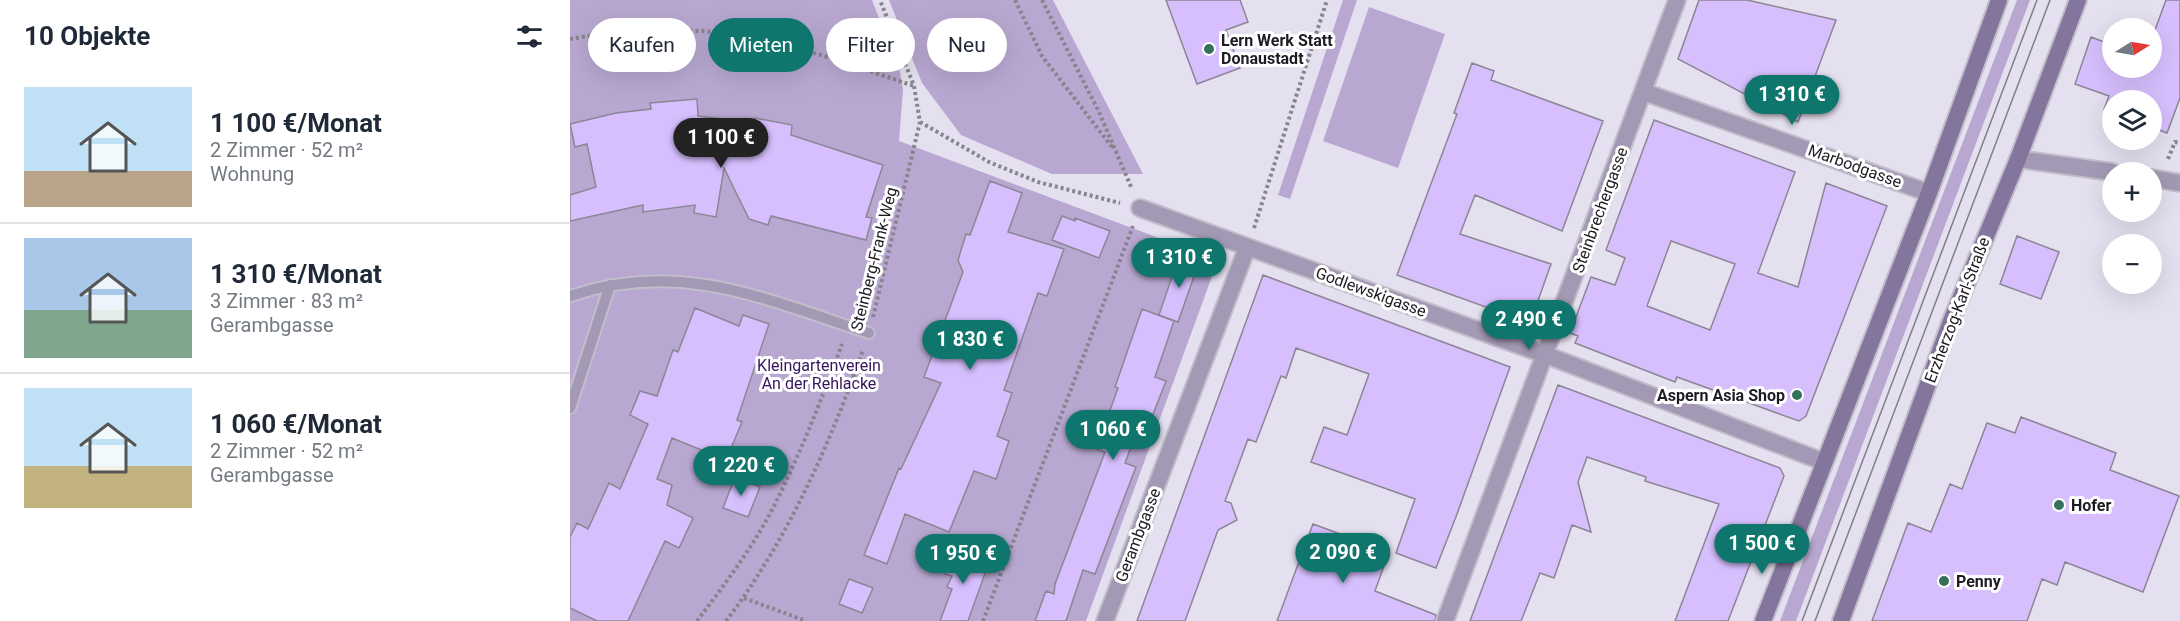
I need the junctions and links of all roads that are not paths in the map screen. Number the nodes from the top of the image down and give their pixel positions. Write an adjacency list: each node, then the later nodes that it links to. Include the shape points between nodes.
1 (1677, 0): 4 (street, Steinbrechergasse)
2 (1999, 0): 9 (main road)
3 (2078, 0): 5 (main road, Erzherzog-Karl-Straße)
4 (1644, 92): 9 (street, Marbodgasse); 15 (street, Steinbrechergasse)
5 (2018, 159): 6 (street); 21 (main road, Erzherzog-Karl-Straße, via 1951,321)
6 (2102, 171)
7 (2162, 180): 8 (street)
8 (2180, 183)
9 (1929, 193): 17 (main road)
10 (1140, 208): 11 (street, Godlewskigasse)
11 (1247, 248): 15 (street, Godlewskigasse); 18 (street, Gerambgasse)
12 (610, 285): 13 (lane); 14 (lane, via 649,280 702,282); 16 (lane)
13 (570, 296)
14 (869, 333)
15 (1546, 355): 17 (street, Godlewskigasse); 19 (street, Steinbrechergasse)
16 (570, 408)
17 (1824, 462): 20 (main road)
18 (1106, 621)
19 (1445, 621)
20 (1763, 621)
21 (1841, 621)

